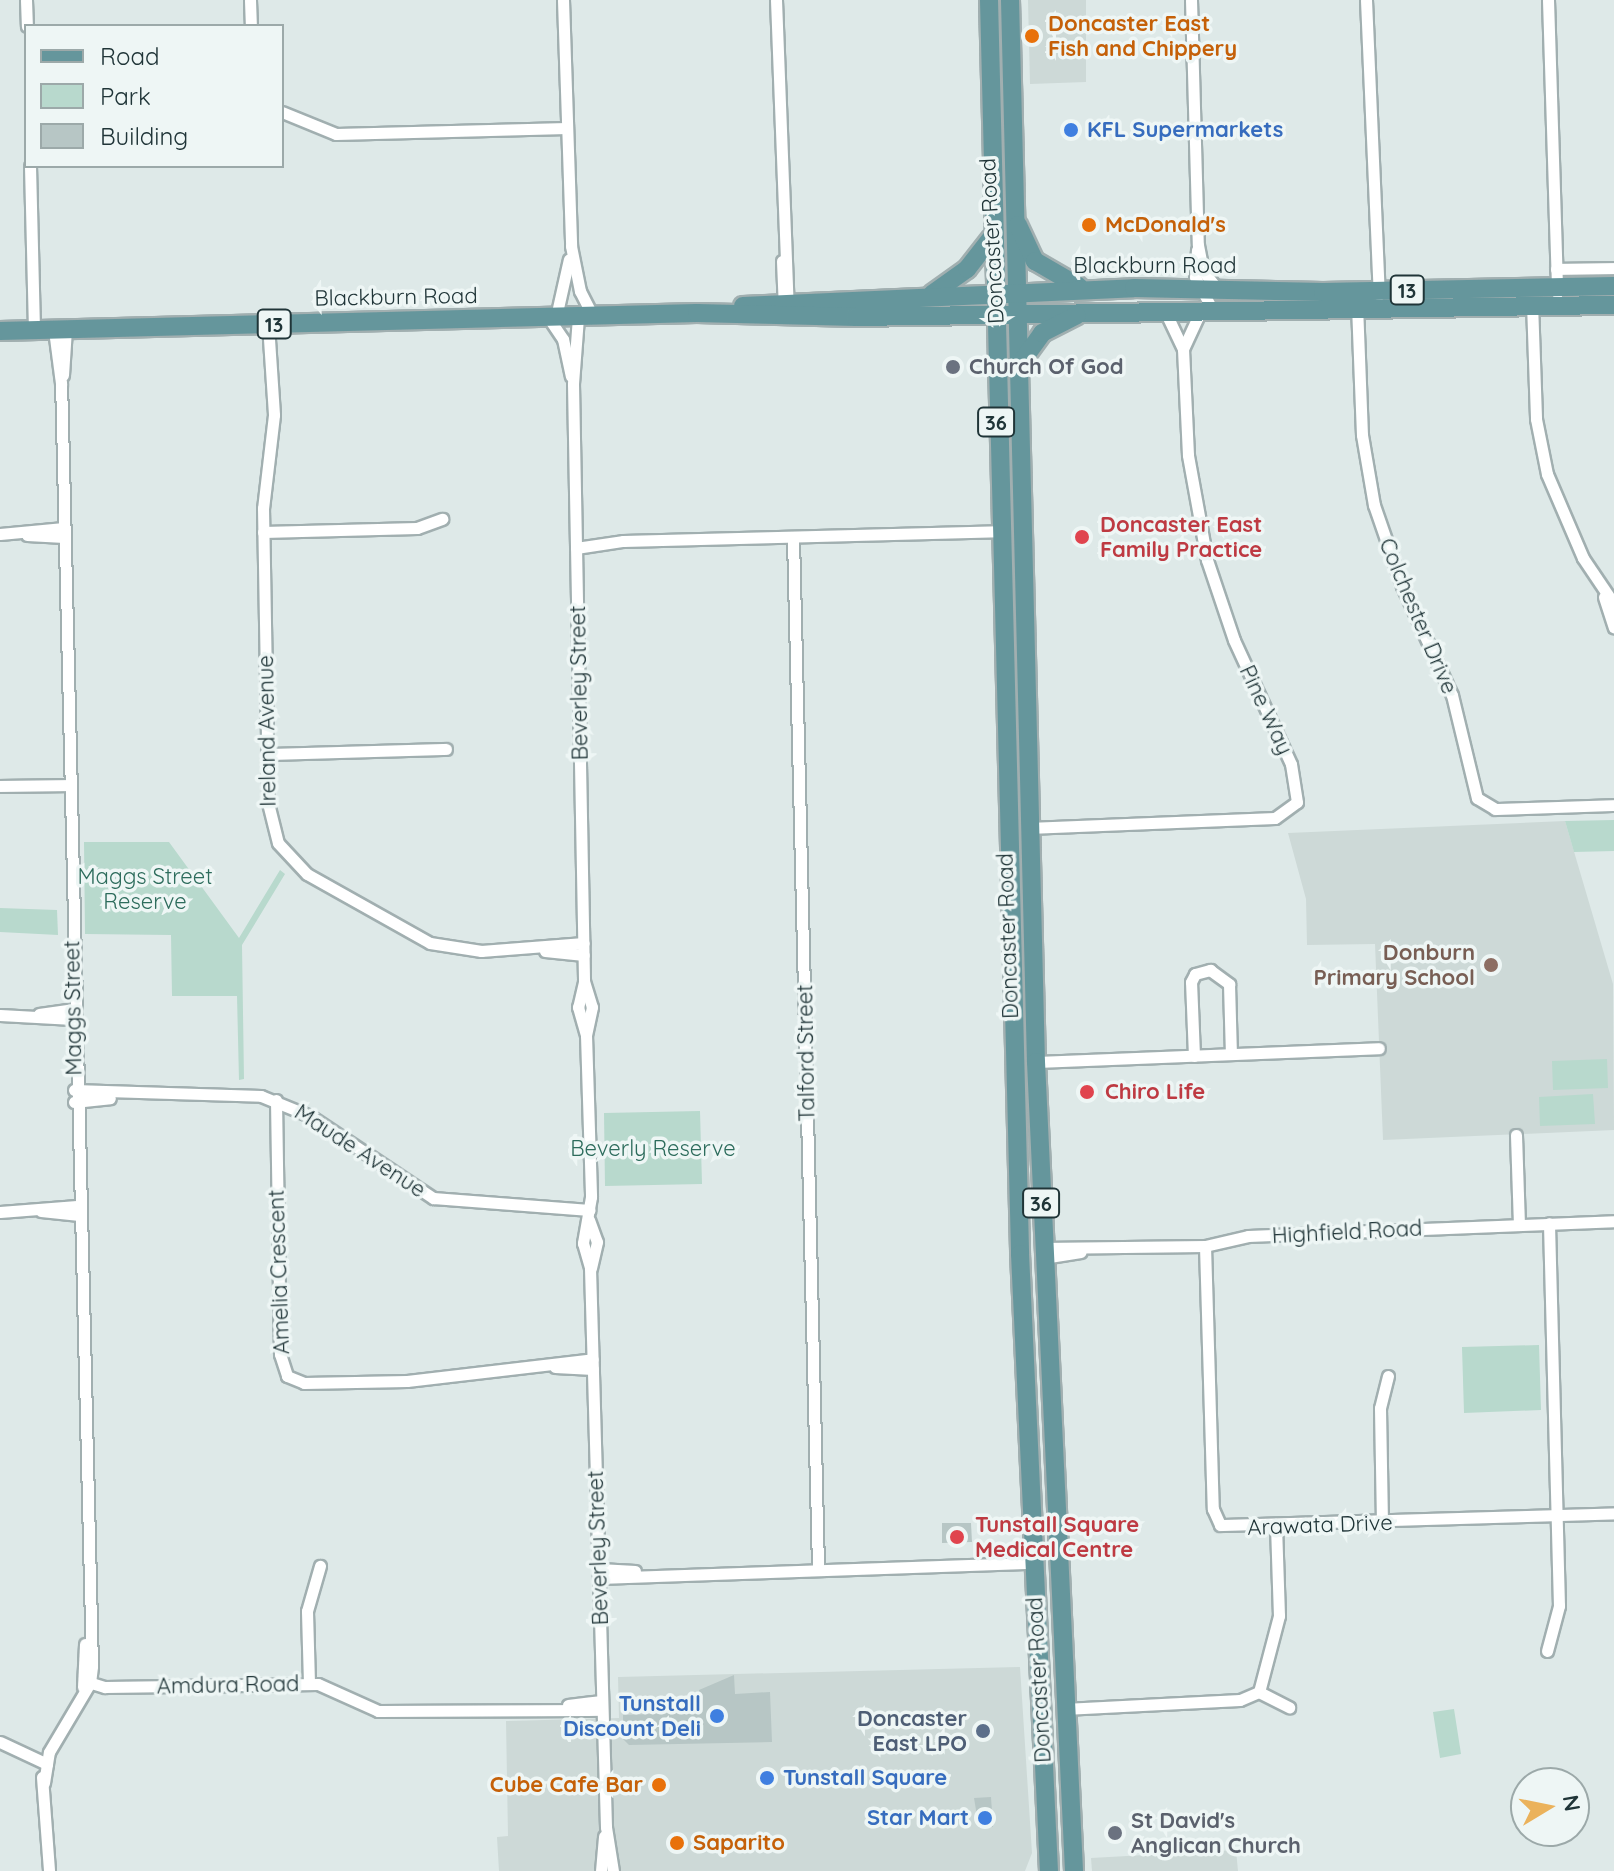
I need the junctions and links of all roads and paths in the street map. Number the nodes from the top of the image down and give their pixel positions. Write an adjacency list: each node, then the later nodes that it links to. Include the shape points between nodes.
1 (26, 0): 10 (street)
2 (250, 0): 11 (street)
3 (563, 0): 13 (street, Beverley Street)
4 (776, 0): 28 (street)
5 (989, 0): 16 (main road, Doncaster Road / 36)
6 (1010, 0): 15 (main road, Doncaster Road / 36)
7 (1191, 0): 21 (street, via 1195,277)
8 (1366, 0): 27 (street, Colchester Drive, via 1373,253)
9 (1548, 0): 20 (street)
10 (27, 24)
11 (251, 24)
12 (284, 113): 13 (street, via 336,134)
13 (567, 128): 17 (street, Beverley Street)
14 (30, 168): 39 (street)
15 (1013, 211): 22 (main road, via 1035,261); 23 (main road, Doncaster Road / 36)
16 (991, 238): 24 (main road, Doncaster Road / 36); 25 (main road, via 967,269)
17 (571, 246): 35 (street, Beverley Street); 36 (street, Beverley Street)
18 (1614, 268): 20 (street)
19 (1614, 286): 20 (main road, Blackburn Road / 13)
20 (1556, 287): 26 (main road, Blackburn Road / 13); 29 (main road, Blackburn Road / 13)
21 (1209, 288): 22 (main road, Blackburn Road / 13); 27 (main road, Blackburn Road / 13); 30 (street)
22 (1087, 289): 23 (main road, Blackburn Road / 13)
23 (1015, 292): 24 (main road, Blackburn Road / 13); 33 (main road, Doncaster Road / 36)
24 (992, 293): 25 (main road, Blackburn Road / 13); 34 (main road, Doncaster Road / 36)
25 (930, 295): 28 (main road, Blackburn Road / 13)
26 (1532, 297): 27 (main road, Blackburn Road / 13); 51 (street, via 1542,456 1564,520)
27 (1368, 298): 30 (main road, Blackburn Road / 13); 58 (street, Colchester Drive, via 1362,435 1371,494 1402,586 1455,704 1478,800 1495,809)
28 (786, 305): 34 (main road, Blackburn Road / 13); 35 (main road, Blackburn Road / 13)
29 (1614, 305)
30 (1207, 309): 32 (main road, Blackburn Road / 13); 41 (street, Pine Way)
31 (1086, 310): 32 (main road, Blackburn Road / 13); 33 (main road, Blackburn Road / 13); 42 (main road, via 1042,333)
32 (1164, 310): 41 (street, Pine Way)
33 (1018, 312): 34 (main road, Blackburn Road / 13); 42 (main road, Doncaster Road / 36)
34 (993, 314): 45 (main road, Doncaster Road / 36)
35 (586, 316): 36 (main road, Blackburn Road / 13); 43 (street, Beverley Street)
36 (552, 317): 37 (main road, Blackburn Road / 13); 43 (street, Beverley Street)
37 (272, 324): 38 (main road, Blackburn Road / 13); 46 (street, Ireland Avenue)
38 (60, 329): 39 (main road, Blackburn Road / 13); 47 (street, Maggs Street)
39 (34, 330): 40 (main road, Blackburn Road / 13)
40 (0, 331)
41 (1183, 349): 59 (street, Pine Way, via 1188,455 1207,560 1234,640 1286,751 1297,802 1275,818)
42 (1020, 364): 59 (main road, Doncaster Road / 36)
43 (573, 384): 50 (street, Beverley Street)
44 (442, 519): 46 (street, via 417,528)
45 (999, 531): 49 (street); 80 (main road, Doncaster Road / 36)
46 (263, 532): 55 (street, Ireland Avenue)
47 (64, 533): 48 (street); 56 (street, Maggs Street)
48 (0, 534)
49 (793, 537): 50 (street); 89 (street, Talford Street)
50 (576, 542): 60 (street, Beverley Street)
51 (1602, 591): 52 (street); 53 (street)
52 (1614, 604)
53 (1614, 627)
54 (446, 749): 55 (street)
55 (267, 754): 60 (street, Ireland Avenue, via 274,834 307,874 430,943 460,950)
56 (69, 785): 57 (street); 61 (street, Maggs Street)
57 (0, 786)
58 (1614, 805)
59 (1028, 828): 66 (main road, Doncaster Road / 36)
60 (584, 949): 70 (street, Beverley Street, via 578,1007 586,1035)
61 (73, 1014): 62 (street); 67 (street, Maggs Street)
62 (0, 1015)
63 (1379, 1048): 64 (street)
64 (1231, 1054): 65 (street); 65 (street, via 1229,984 1210,970 1198,972 1191,982)
65 (1194, 1056): 66 (street)
66 (1036, 1062): 79 (main road, Doncaster Road / 36)
67 (74, 1096): 68 (street, Maude Avenue); 72 (street, Maggs Street)
68 (276, 1100): 71 (street, Maude Avenue, via 310,1116 421,1194 472,1206); 81 (street, Amelia Crescent, via 280,1354 287,1376 304,1383 407,1381)
69 (1516, 1135): 77 (street)
70 (591, 1197): 71 (street, Maude Avenue); 74 (street, Beverley Street)
71 (550, 1205): 74 (street, Maude Avenue)
72 (77, 1210): 73 (street); 93 (street, Maggs Street)
73 (0, 1212)
74 (589, 1215): 81 (street, Beverley Street, via 583,1243 590,1268)
75 (1614, 1221): 76 (street, Highfield Road)
76 (1549, 1223): 77 (street, Highfield Road); 84 (street)
77 (1519, 1224): 78 (street, Highfield Road, via 1248,1236)
78 (1205, 1246): 79 (street, Highfield Road); 86 (street, Arawata Drive, via 1214,1516 1229,1528)
79 (1042, 1253): 80 (main road); 97 (main road, Doncaster Road / 36)
80 (1020, 1254): 87 (main road, Doncaster Road / 36)
81 (593, 1364): 90 (street, Beverley Street)
82 (1388, 1376): 85 (street, via 1380,1408)
83 (1614, 1513): 84 (street, Arawata Drive)
84 (1557, 1515): 85 (street, Arawata Drive); 91 (street, via 1559,1618)
85 (1382, 1523): 86 (street, Arawata Drive)
86 (1276, 1527): 94 (street, via 1279,1616)
87 (1033, 1563): 89 (street); 104 (main road, Doncaster Road / 36)
88 (320, 1566): 92 (street, via 307,1611)
89 (818, 1568): 90 (street)
90 (599, 1573): 95 (street, Beverley Street)
91 (1547, 1651)
92 (309, 1683): 93 (street, Amdura Road); 95 (street, Amdura Road, via 378,1711)
93 (85, 1686): 99 (street, via 46,1741)
94 (1259, 1692): 96 (street); 97 (street, via 1240,1700)
95 (602, 1706): 100 (street, Beverley Street)
96 (1289, 1707)
97 (1064, 1709): 105 (main road, Doncaster Road / 36)
98 (0, 1742): 99 (street)
99 (43, 1764): 101 (street)
100 (606, 1827): 102 (street, Beverley Street); 103 (street, Beverley Street)
101 (46, 1871)
102 (601, 1871)
103 (613, 1871)
104 (1049, 1871)
105 (1074, 1871)

